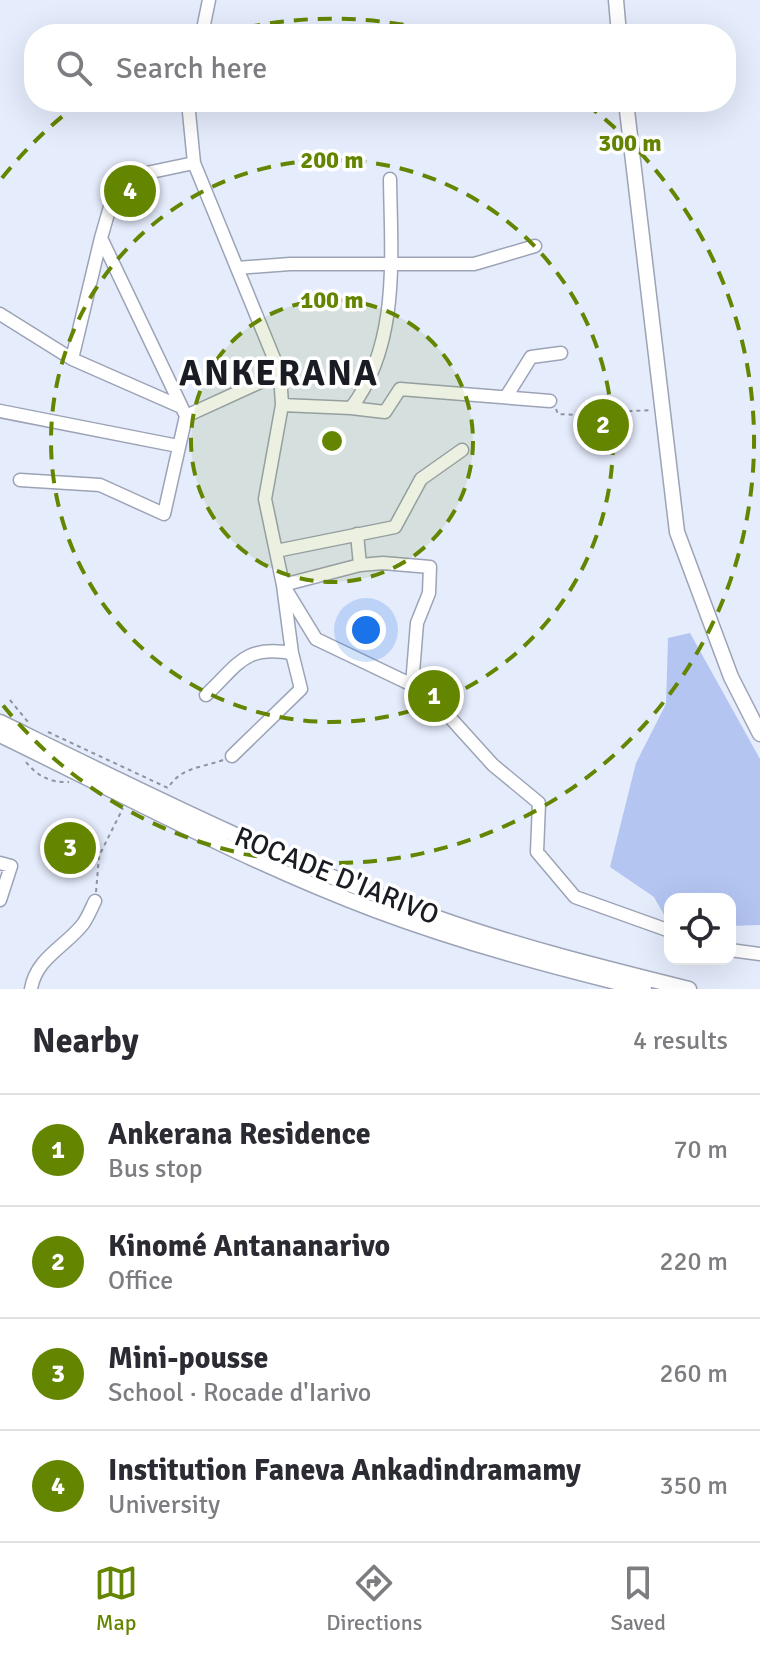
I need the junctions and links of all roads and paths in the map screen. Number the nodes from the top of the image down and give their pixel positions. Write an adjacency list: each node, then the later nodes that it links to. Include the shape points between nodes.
1 (209, 0): 3 (street)
2 (616, 0): 4 (main road)
3 (204, 24)
4 (618, 24)
5 (189, 112): 7 (street)
6 (627, 112): 21 (main road)
7 (194, 163): 9 (street, via 118,179); 12 (street)
8 (390, 179): 11 (street)
9 (101, 238): 15 (street); 23 (street)
10 (535, 246): 11 (street, via 474,264)
11 (392, 265): 12 (street); 20 (street, via 379,362)
12 (237, 268): 16 (street)
13 (0, 314): 15 (street)
14 (561, 353): 17 (street, via 531,357)
15 (72, 359): 23 (street)
16 (280, 373): 19 (street); 23 (street)
17 (506, 397): 18 (street); 20 (street, via 400,389 385,412)
18 (550, 401): 21 (path, via 558,414 616,417 617,412)
19 (282, 405): 20 (street); 28 (street, via 265,499)
20 (351, 408)
21 (660, 410): 38 (main road, via 677,532 731,677)
22 (0, 411): 24 (street)
23 (183, 411): 24 (street)
24 (178, 446): 26 (street, via 164,514 100,485)
25 (462, 450): 27 (street, via 421,479 395,527)
26 (20, 480)
27 (357, 534): 28 (street); 29 (street)
28 (276, 551): 30 (street)
29 (360, 565): 30 (street); 32 (street, via 430,567 429,593 417,623)
30 (283, 585): 31 (street); 32 (street, via 316,639)
31 (292, 653): 33 (street, via 264,648 244,659); 40 (street, via 301,689)
32 (412, 685): 47 (street, via 427,692 493,765 539,803 537,852 575,897)
33 (206, 695)
34 (10, 700): 36 (path)
35 (0, 722): 52 (main road, ROCADE D'IARIVO, via 374,894 508,941)
36 (28, 722)
37 (42, 729): 40 (path, via 168,788 187,769)
38 (760, 734)
39 (0, 735): 51 (main road, ROCADE D'IARIVO, via 373,909 517,958)
40 (232, 756)
41 (25, 761): 42 (path, via 56,783)
42 (76, 781)
43 (124, 805): 46 (path, via 99,856)
44 (0, 863): 45 (street, via 11,866)
45 (0, 900)
46 (95, 901): 50 (street, via 85,922 33,975)
47 (664, 929)
48 (736, 951): 49 (street)
49 (760, 954)
50 (31, 989)
51 (644, 989)
52 (689, 989)

